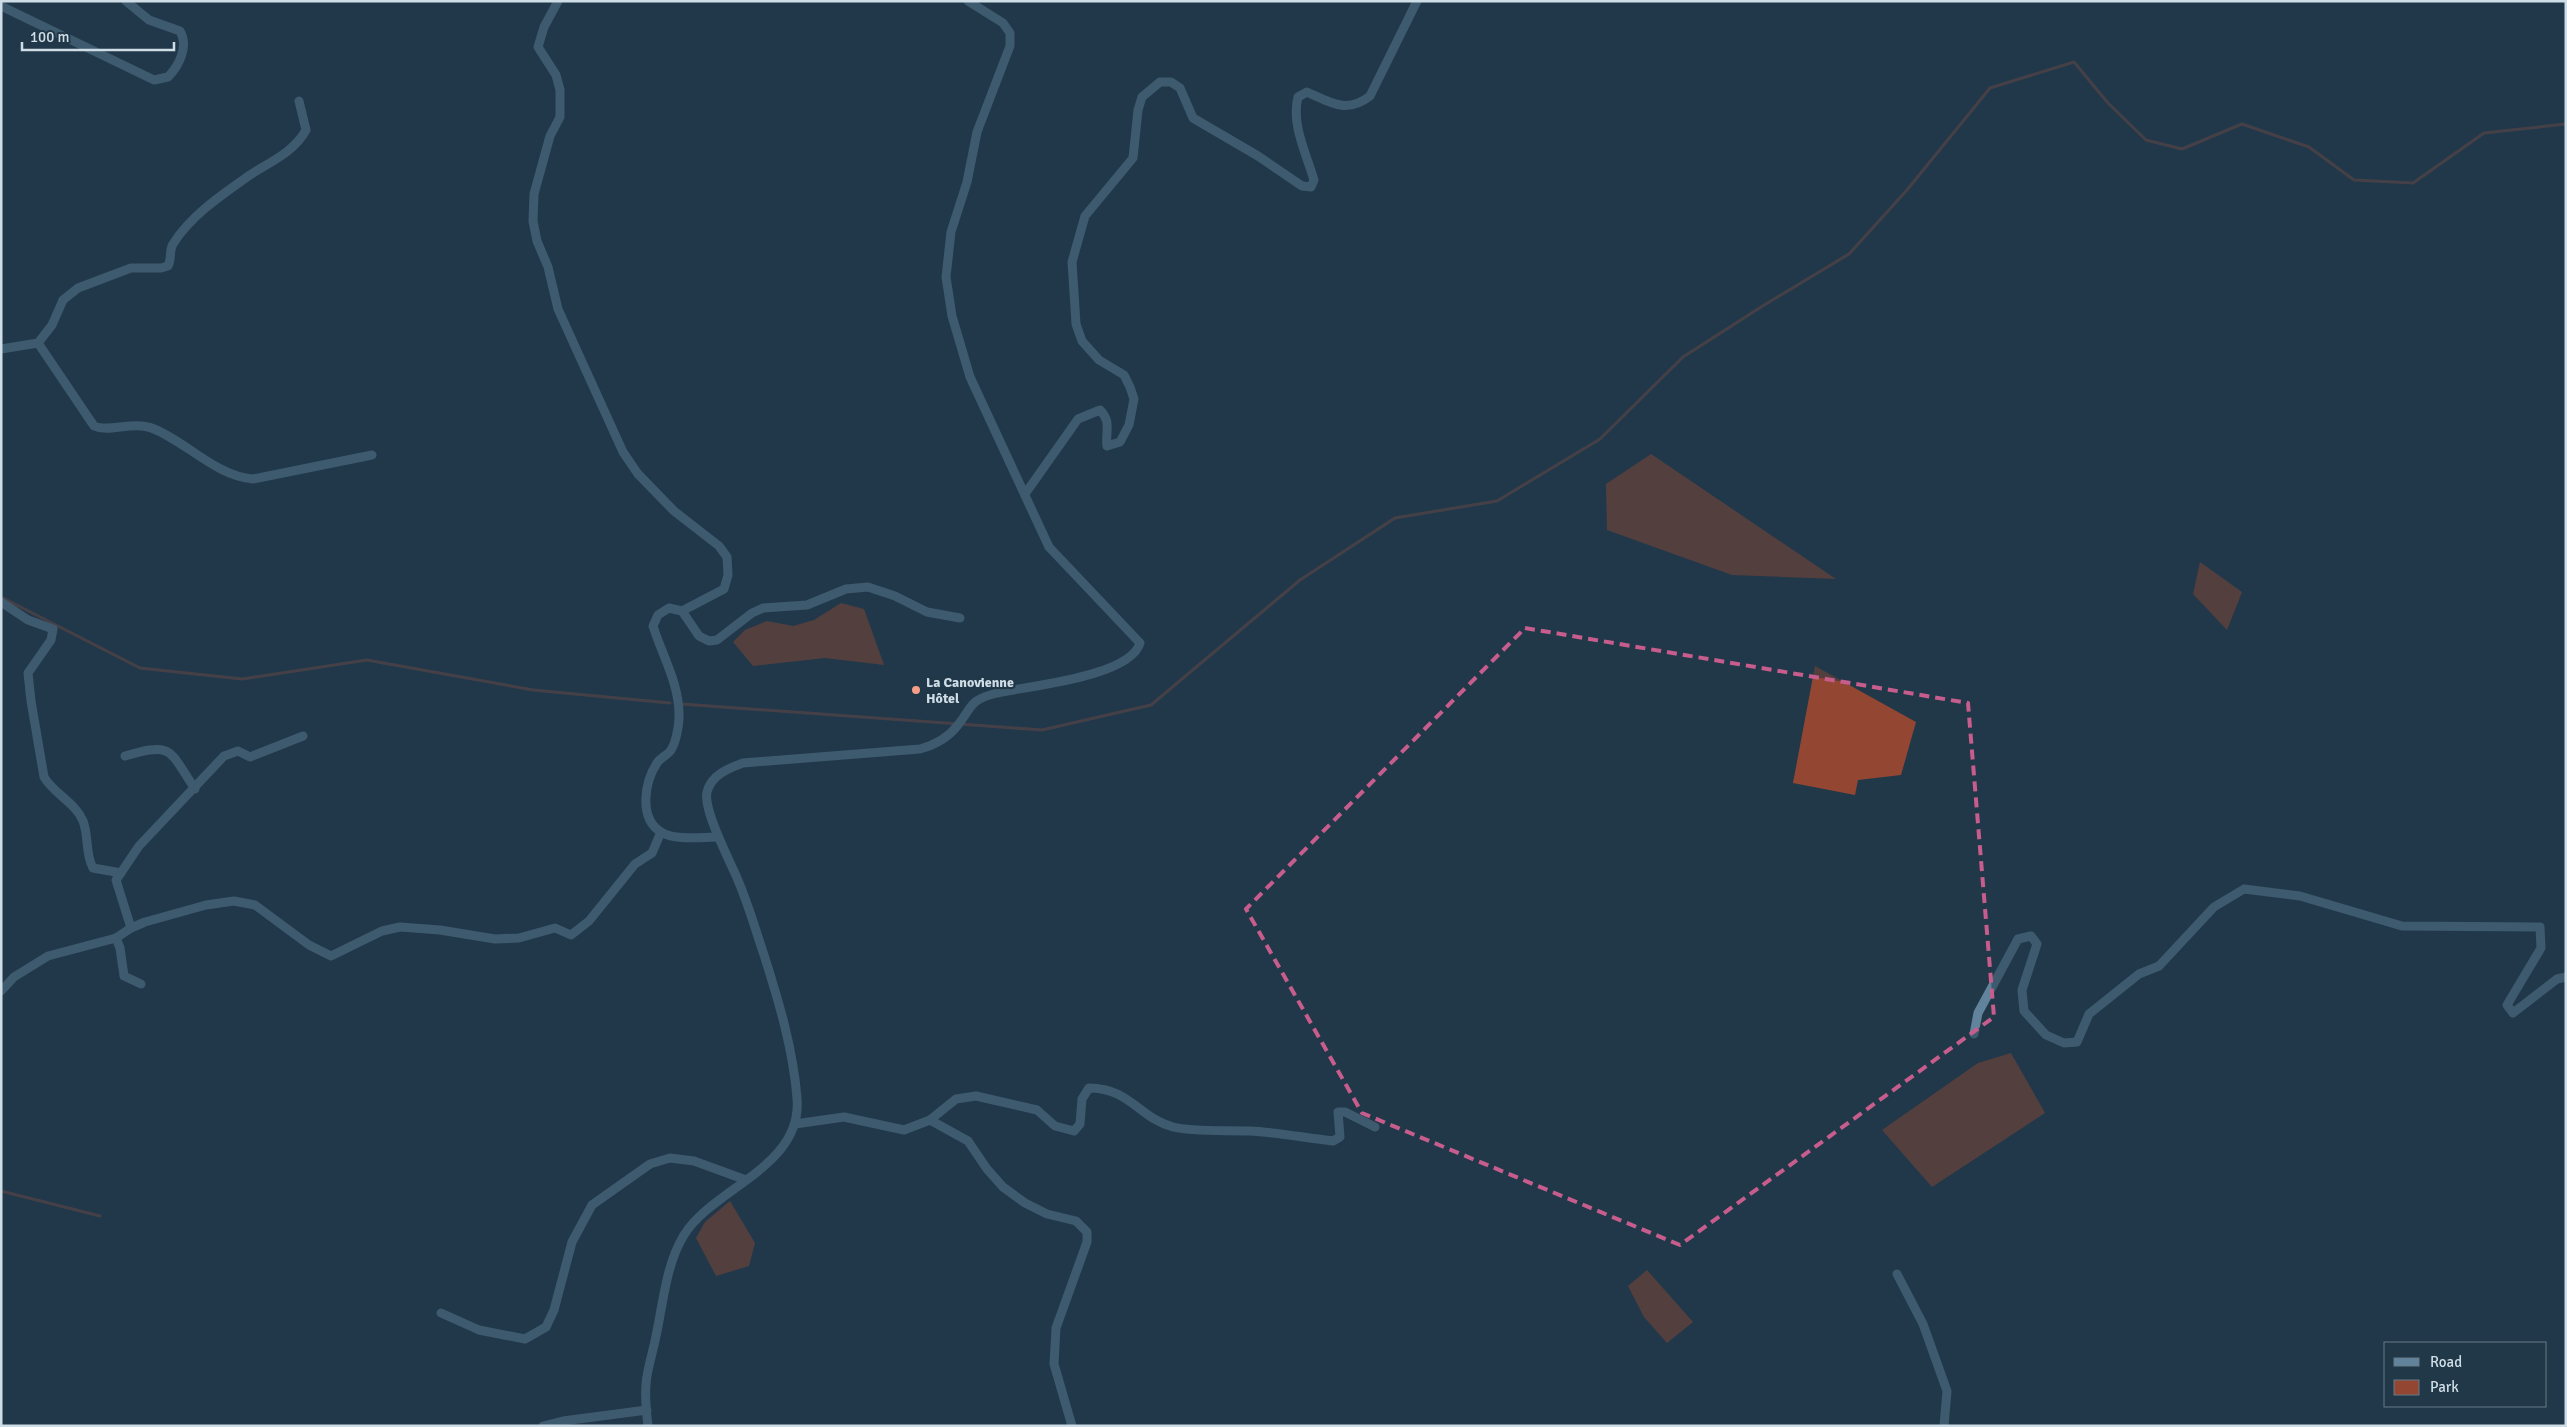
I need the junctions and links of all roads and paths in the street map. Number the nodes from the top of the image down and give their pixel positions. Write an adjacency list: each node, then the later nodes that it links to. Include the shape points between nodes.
1 (126, 1): 5 (street, via 149,20 182,34 184,51 168,78 154,80)
2 (558, 1): 12 (street, via 544,26 538,48 556,75 560,90 560,117 550,136 534,194 534,228 558,309 623,452 638,474 668,505 719,546 727,557 728,575 724,588)
3 (968, 1): 10 (street, via 1003,24 1010,33 1010,46 977,132 967,182 951,232 946,277 952,316 970,377)
4 (1417, 1): 10 (street, via 1370,96 1349,107 1306,92 1298,97 1295,116 1314,180 1311,187 1302,186 1193,118 1180,88 1171,82 1160,82 1142,97 1133,158 1086,216 1072,262 1076,324 1082,341 1099,360 1124,375 1134,400 1129,425 1120,442 1107,446 1105,436 1109,428 1106,415 1100,410 1078,419)
5 (1, 6)
6 (299, 101): 7 (street, via 306,130 302,137 280,158 232,188 195,217 171,246 168,266 130,268 78,288 63,300 52,325)
7 (38, 343): 8 (street); 9 (street, via 94,426 133,424 154,429 237,478 253,479)
8 (1, 350)
9 (372, 455)
10 (1025, 494): 18 (street, via 1049,547 1140,643 1138,648 1125,662 1077,679 982,698 970,705 958,725 937,744 920,749 743,763 729,768 718,774 707,791)
11 (1, 602): 19 (street, via 28,620 53,630 51,640 28,673 44,777 73,804 84,822 90,862 94,868)
12 (682, 611): 13 (street, via 699,636 709,641 717,640 763,608 807,605 846,589 868,587 927,612); 17 (street, via 670,608 658,615 653,626 673,677 679,716 671,750 658,761 645,798 649,818)
13 (960, 618)
14 (303, 736): 16 (street, via 259,755 250,757 238,750 231,752)
15 (125, 756): 16 (street, via 163,748 170,752)
16 (195, 788): 19 (street, via 139,846)
17 (661, 832): 18 (street, via 677,836); 20 (street, via 652,853 635,864 589,921 571,935 555,928 519,938 495,939 400,927 382,931 331,956 309,945 255,905 234,901 206,905)
18 (718, 837): 27 (street, via 748,907 787,1030 798,1100)
19 (121, 873): 20 (street, via 116,880)
20 (131, 928): 21 (street)
21 (116, 938): 23 (street, via 124,976); 24 (street, via 48,956 14,977)
22 (2566, 978): 25 (street, via 2557,979 2513,1013 2507,1005 2541,948 2540,927 2402,926 2300,896 2244,889 2214,907 2159,966 2139,974 2089,1014 2077,1042 2064,1043 2046,1035 2024,1011 2022,990 2037,944 2031,936 2018,939 1978,1014)
23 (141, 984)
24 (1, 991)
25 (1974, 1034)
26 (930, 1120): 27 (street, via 904,1130 844,1117); 28 (street, via 956,1099 976,1096 1037,1110 1055,1126 1074,1131 1080,1124 1082,1098 1088,1088 1102,1088 1120,1094 1152,1117 1173,1127 1258,1131 1333,1141 1340,1137 1338,1112 1346,1112); 35 (street, via 968,1141 1003,1187 1025,1203 1047,1214 1076,1221 1087,1232 1087,1242 1056,1328 1054,1364)
27 (794, 1124): 29 (street, via 787,1141 769,1162)
28 (1375, 1127)
29 (746, 1180): 31 (street, via 694,1161 670,1158 650,1164 592,1205 572,1242 554,1310 546,1327 525,1339 479,1330); 32 (street, via 684,1234 672,1264 646,1384)
30 (1897, 1274): 36 (street, via 1923,1324 1947,1391)
31 (441, 1313)
32 (647, 1410): 33 (street); 34 (street)
33 (543, 1426)
34 (648, 1426)
35 (1072, 1426)
36 (1944, 1426)

